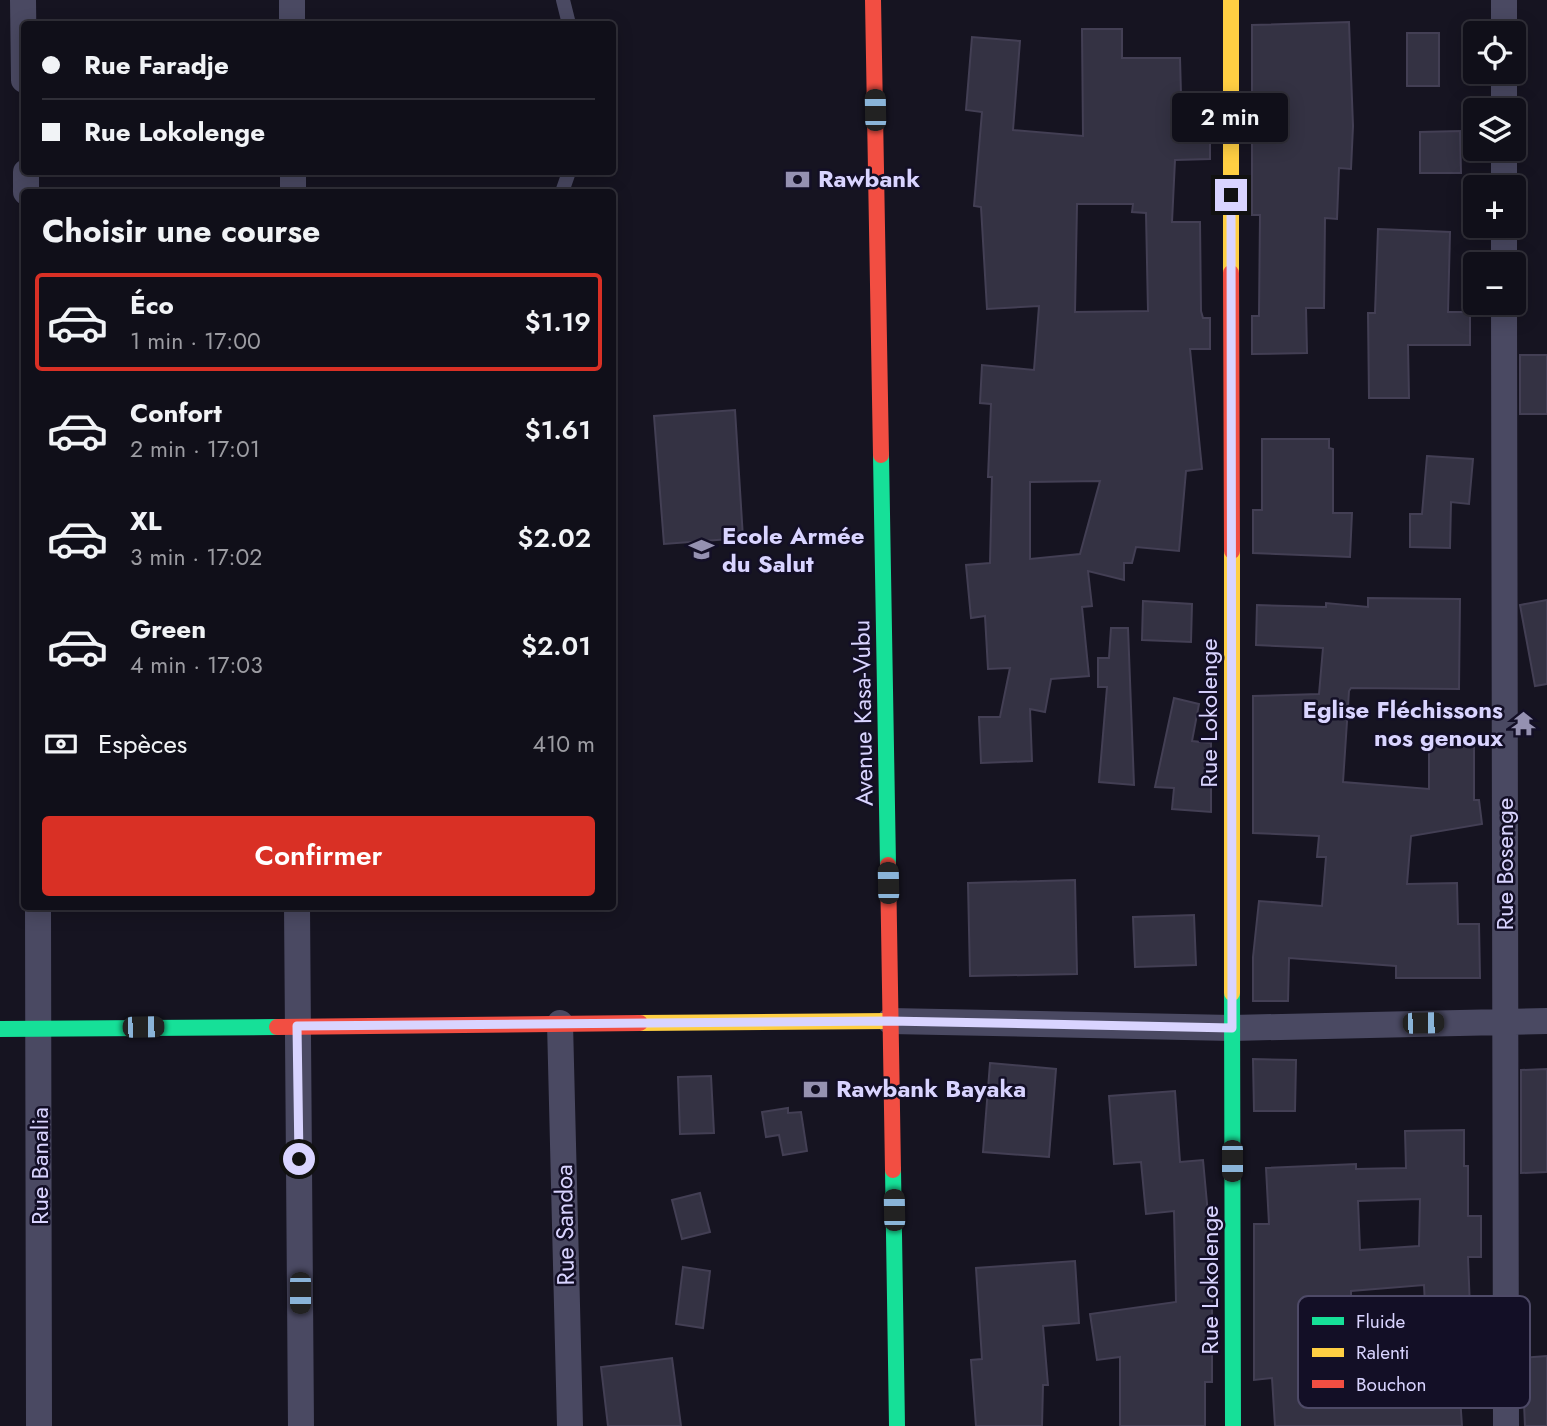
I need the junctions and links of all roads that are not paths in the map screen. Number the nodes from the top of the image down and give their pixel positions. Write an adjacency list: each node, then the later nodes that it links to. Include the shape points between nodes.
1 (23, 0): 7 (street)
2 (292, 0): 8 (street)
3 (563, 0): 9 (lane)
4 (873, 0): 14 (street, Avenue Kasa-Vubu)
5 (1231, 0): 20 (street, Rue Lokolenge)
6 (1504, 0): 10 (street)
7 (23, 21)
8 (292, 21)
9 (568, 21)
10 (1504, 21)
11 (1504, 315): 15 (street, Rue Bosenge)
12 (38, 910): 19 (street, Rue Banalia)
13 (297, 910): 18 (street)
14 (890, 1021): 17 (street); 20 (street); 27 (street, Avenue Kasa-Vubu)
15 (1506, 1021): 16 (street); 20 (street); 22 (street, Rue Bosenge)
16 (1547, 1021)
17 (560, 1023): 18 (street); 26 (street, Rue Sandoa)
18 (297, 1026): 19 (street); 25 (street)
19 (40, 1028): 21 (street); 24 (street, Rue Banalia)
20 (1232, 1028): 28 (street, Rue Lokolenge)
21 (0, 1029)
22 (1506, 1296)
23 (1506, 1408): 29 (street, Rue Bosenge)
24 (39, 1426)
25 (301, 1426)
26 (570, 1426)
27 (897, 1426)
28 (1233, 1426)
29 (1506, 1426)

